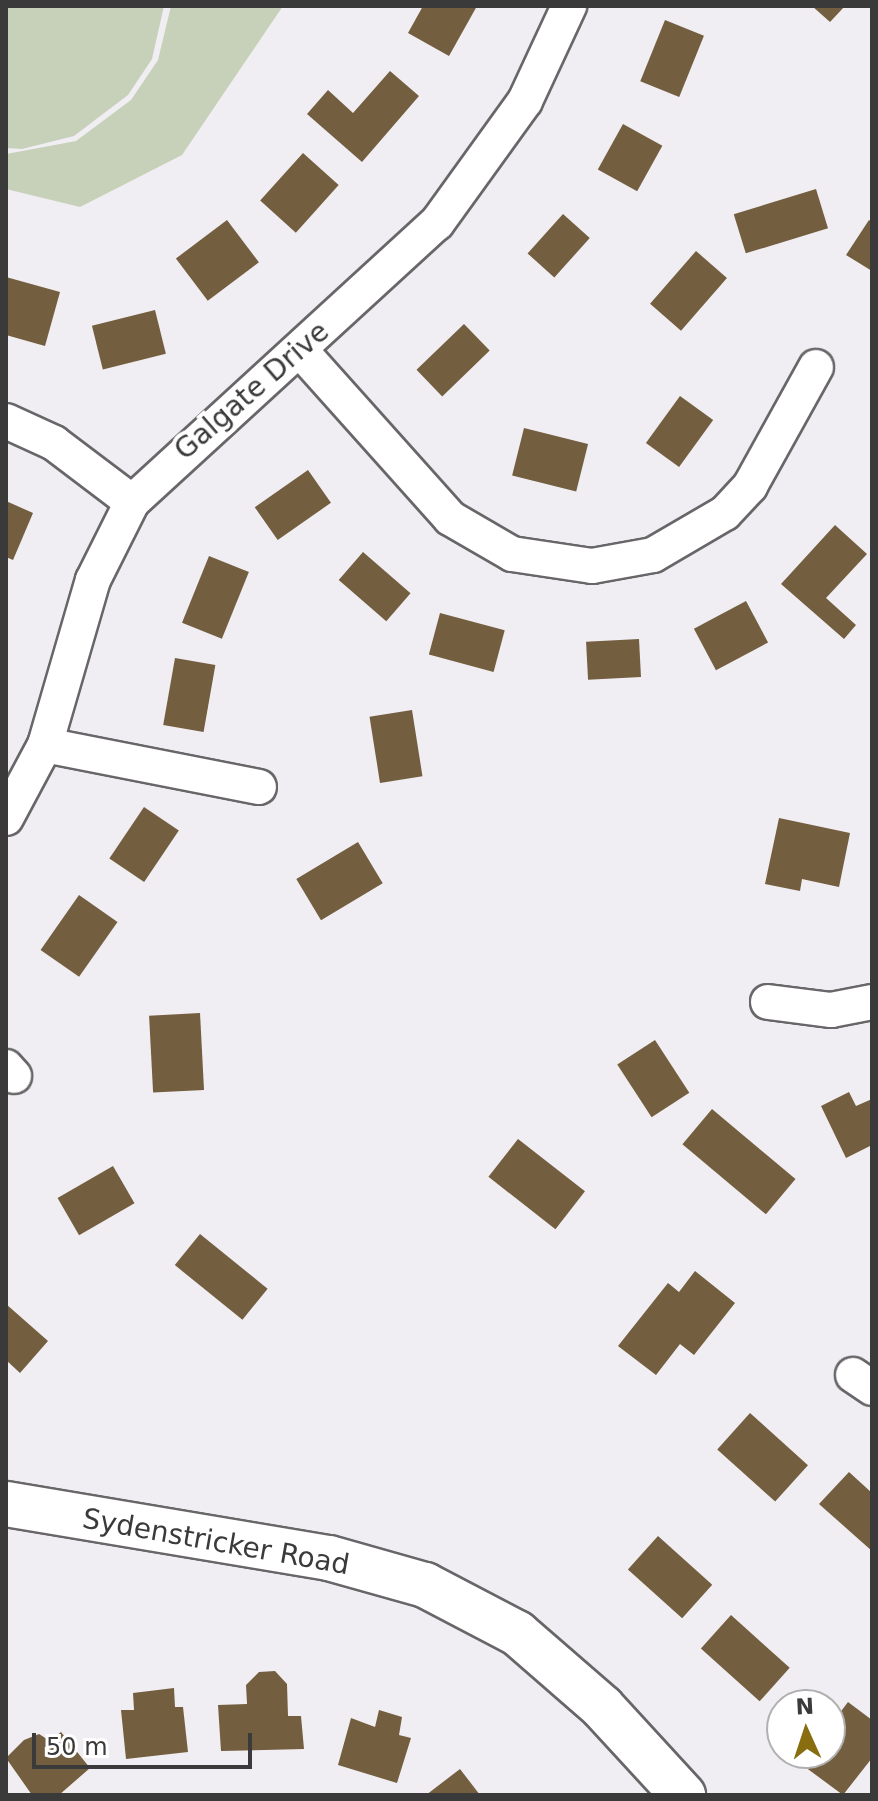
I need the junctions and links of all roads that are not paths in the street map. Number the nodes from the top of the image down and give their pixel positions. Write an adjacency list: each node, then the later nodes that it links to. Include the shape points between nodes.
1 (569, 6): 2 (street, Galgate Drive, via 525,101 485,163 389,271)
2 (300, 350): 3 (street, via 450,518 512,554 592,566 653,555 725,513 750,486); 5 (street, Galgate Drive)
3 (816, 367)
4 (6, 421): 5 (street, via 54,443)
5 (132, 502): 6 (street, Galgate Drive, via 93,580)
6 (45, 745): 7 (street); 8 (street, Galgate Drive)
7 (259, 787)
8 (6, 818)
9 (768, 1002): 10 (street, via 831,1010)
10 (872, 1002)
11 (6, 1504): 12 (main road, Sydenstricker Road, via 302,1553 425,1585 517,1633 602,1707)
12 (683, 1795)

